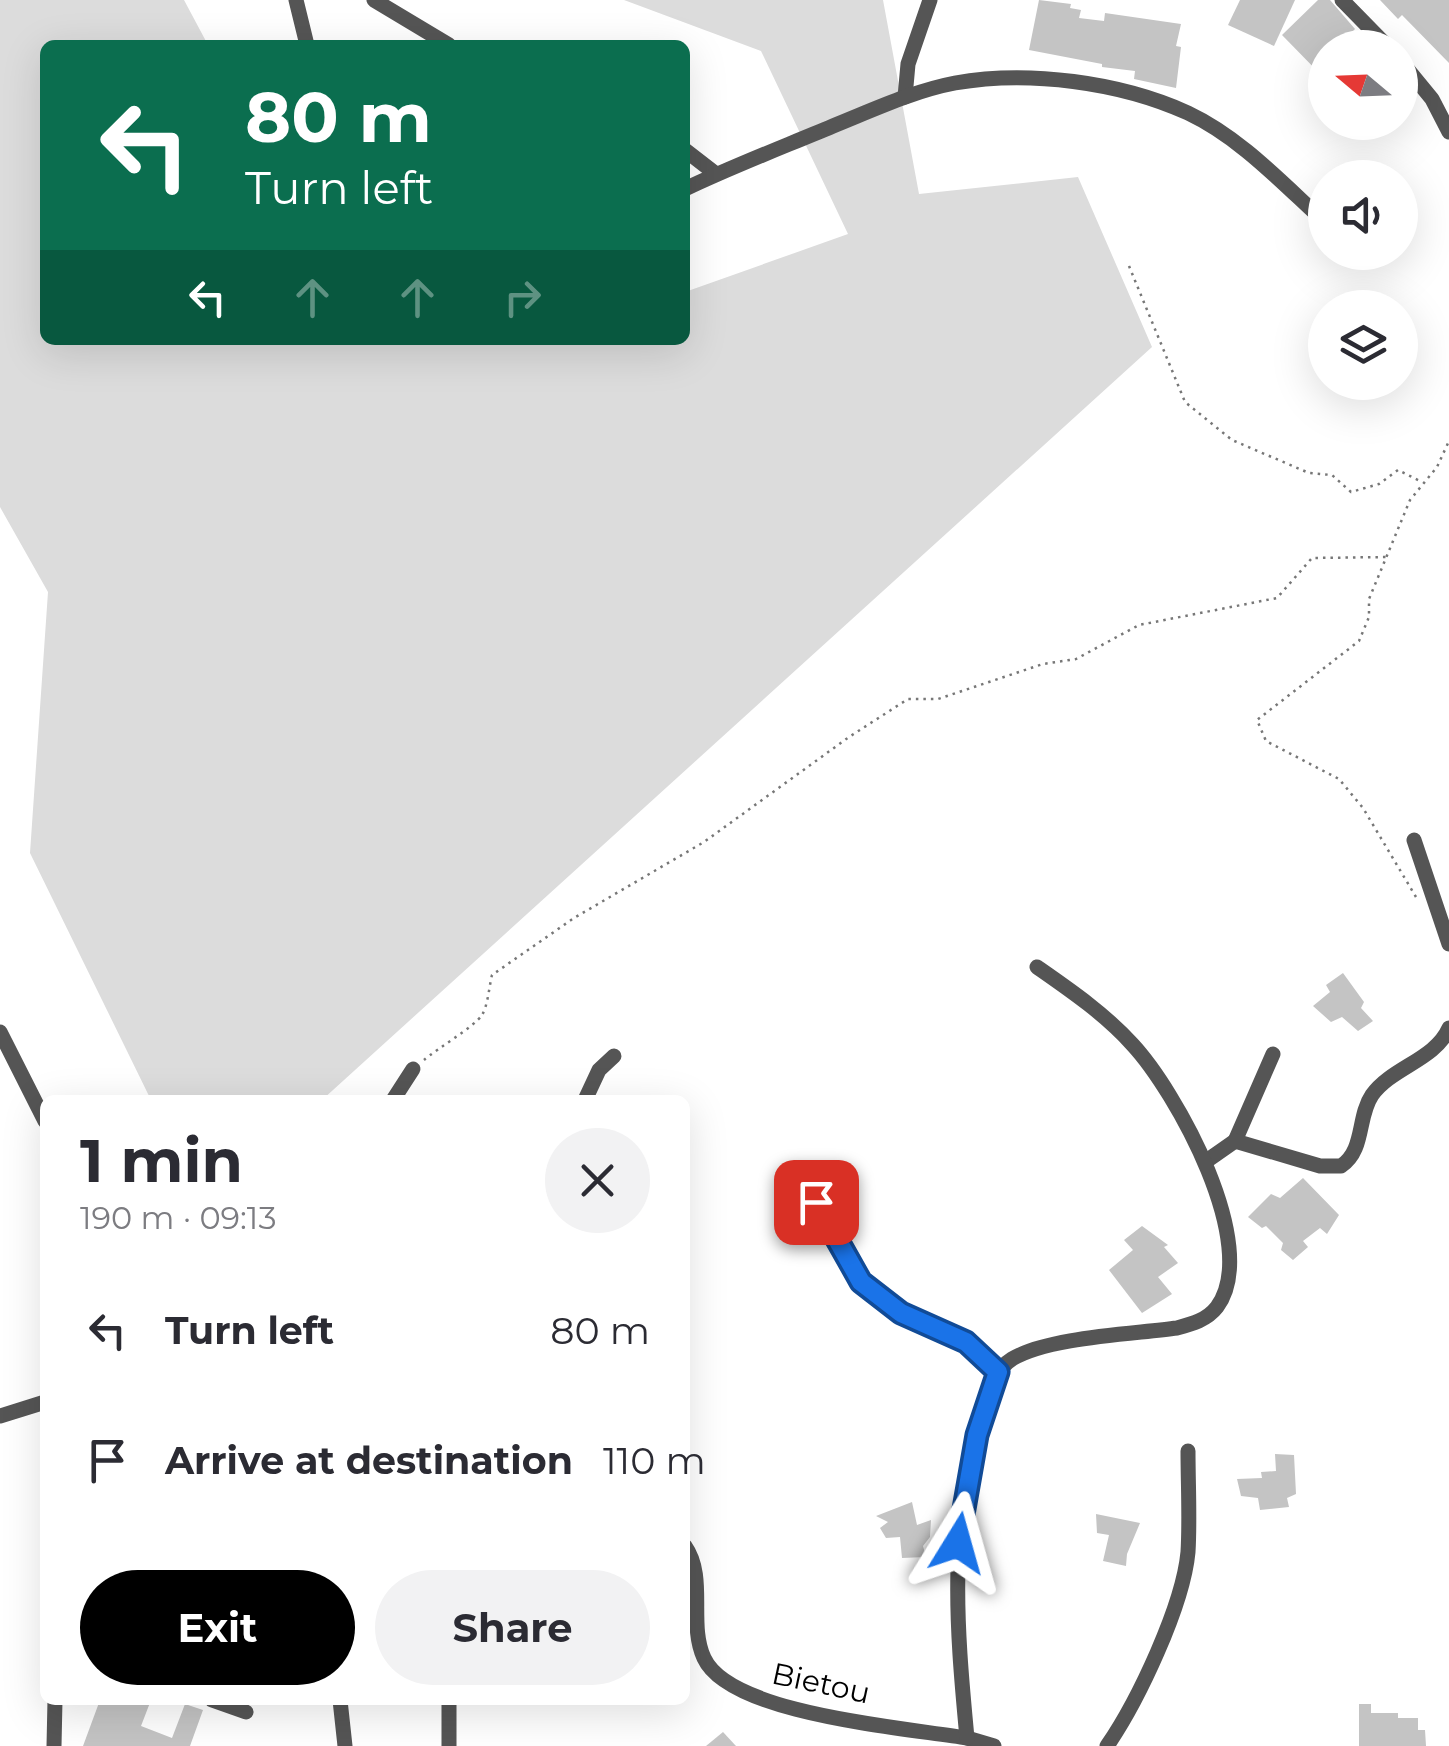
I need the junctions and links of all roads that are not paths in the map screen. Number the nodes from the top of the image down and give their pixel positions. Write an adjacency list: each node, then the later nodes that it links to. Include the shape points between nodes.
1 (296, 0): 6 (street)
2 (374, 0): 7 (street)
3 (930, 0): 9 (street)
4 (1342, 0): 5 (street)
5 (1371, 30)
6 (306, 40)
7 (442, 40)
8 (1418, 82): 10 (street)
9 (904, 97): 12 (street); 14 (street, via 992,78 1148,99 1232,140)
10 (1449, 132)
11 (690, 154): 12 (street)
12 (716, 174): 13 (street)
13 (690, 187)
14 (1308, 207)
15 (1414, 840): 16 (street)
16 (1449, 944)
17 (1037, 967): 27 (street, via 1132,1044)
18 (1449, 1028): 26 (street, via 1439,1044 1374,1092 1354,1151 1341,1166)
19 (0, 1032): 25 (street)
20 (1273, 1054): 26 (street)
21 (614, 1056): 24 (street)
22 (413, 1069): 23 (street)
23 (397, 1095)
24 (587, 1095)
25 (40, 1111)
26 (1236, 1141): 27 (street)
27 (1206, 1162): 29 (street, via 1230,1261 1216,1308 1177,1328 1040,1348)
28 (816, 1202): 29 (street, via 861,1282 901,1313 966,1342)
29 (998, 1372): 39 (street, via 977,1435 956,1564)
30 (40, 1404): 31 (street)
31 (0, 1416)
32 (1188, 1450): 44 (street, via 1184,1572 1144,1680)
33 (690, 1559): 39 (street, Bietou, via 701,1652 738,1691 796,1710)
34 (55, 1705): 40 (street)
35 (226, 1705): 38 (street)
36 (341, 1705): 41 (street)
37 (449, 1705): 42 (street)
38 (246, 1712)
39 (967, 1738): 43 (street, Bietou)
40 (54, 1746)
41 (345, 1746)
42 (450, 1746)
43 (994, 1746)
44 (1107, 1746)

